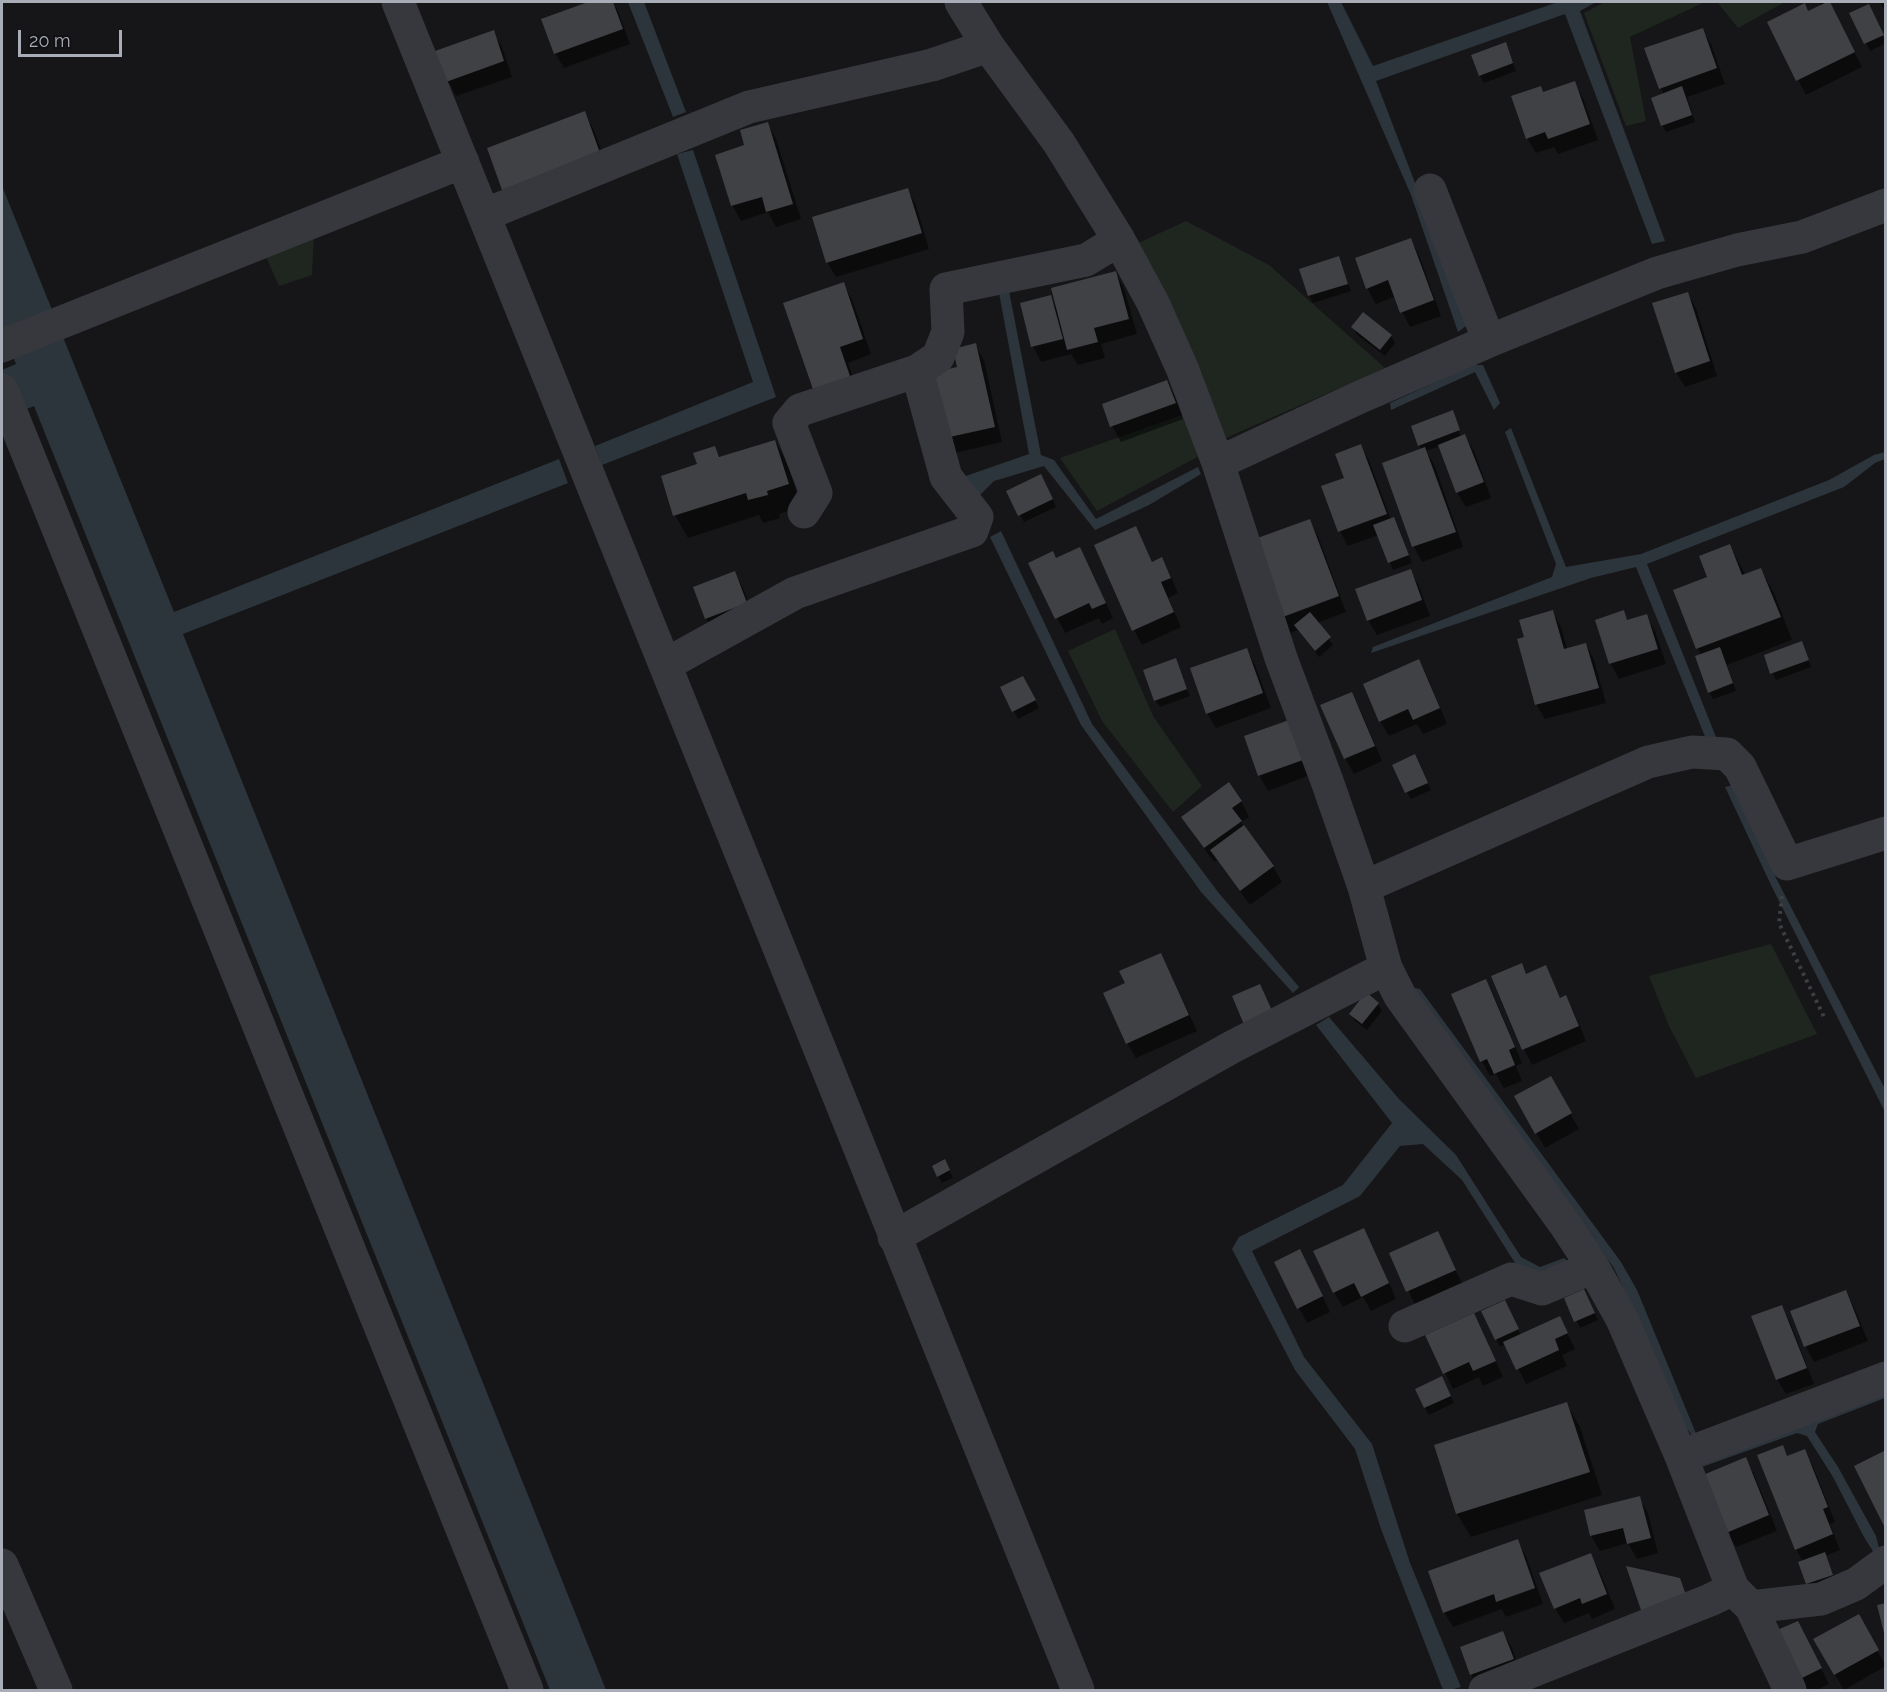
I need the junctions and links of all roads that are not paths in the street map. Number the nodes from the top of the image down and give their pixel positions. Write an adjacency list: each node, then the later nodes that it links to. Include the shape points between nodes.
1 (398, 2): 4 (street)
2 (961, 2): 3 (street)
3 (988, 46): 7 (street, via 932,65 749,107); 8 (street, via 1059,143)
4 (463, 162): 7 (street); 10 (street)
5 (1430, 189): 9 (street)
6 (1886, 205): 9 (street, via 1802,237 1737,250 1657,273)
7 (484, 215): 16 (street)
8 (1119, 240): 11 (street, via 1086,260 946,289 948,332 938,357); 14 (street, via 1173,346)
9 (1489, 341): 14 (street)
10 (2, 346)
11 (917, 371): 15 (street, via 800,410 789,423 816,493); 16 (street, via 946,477 978,517 972,531 795,593)
12 (2, 390): 13 (street)
13 (12, 433): 29 (street)
14 (1218, 463): 18 (street, via 1281,658)
15 (804, 512)
16 (664, 665): 20 (street)
17 (1886, 832): 18 (street, via 1786,864 1740,767 1727,754 1692,752 1648,762)
18 (1364, 887): 19 (street)
19 (1386, 968): 20 (street, via 1232,1047); 21 (street, via 1400,996)
20 (894, 1237): 30 (street)
21 (1593, 1268): 22 (street, via 1542,1289 1511,1279); 24 (street, via 1622,1319)
22 (1405, 1326)
23 (1886, 1378): 24 (street)
24 (1680, 1456): 27 (street)
25 (1886, 1562): 27 (street, via 1856,1584 1821,1599)
26 (2, 1565): 28 (street)
27 (1742, 1598): 31 (street, via 1710,1600); 32 (street)
28 (56, 1690)
29 (526, 1690)
30 (1078, 1690)
31 (1485, 1690)
32 (1790, 1690)

